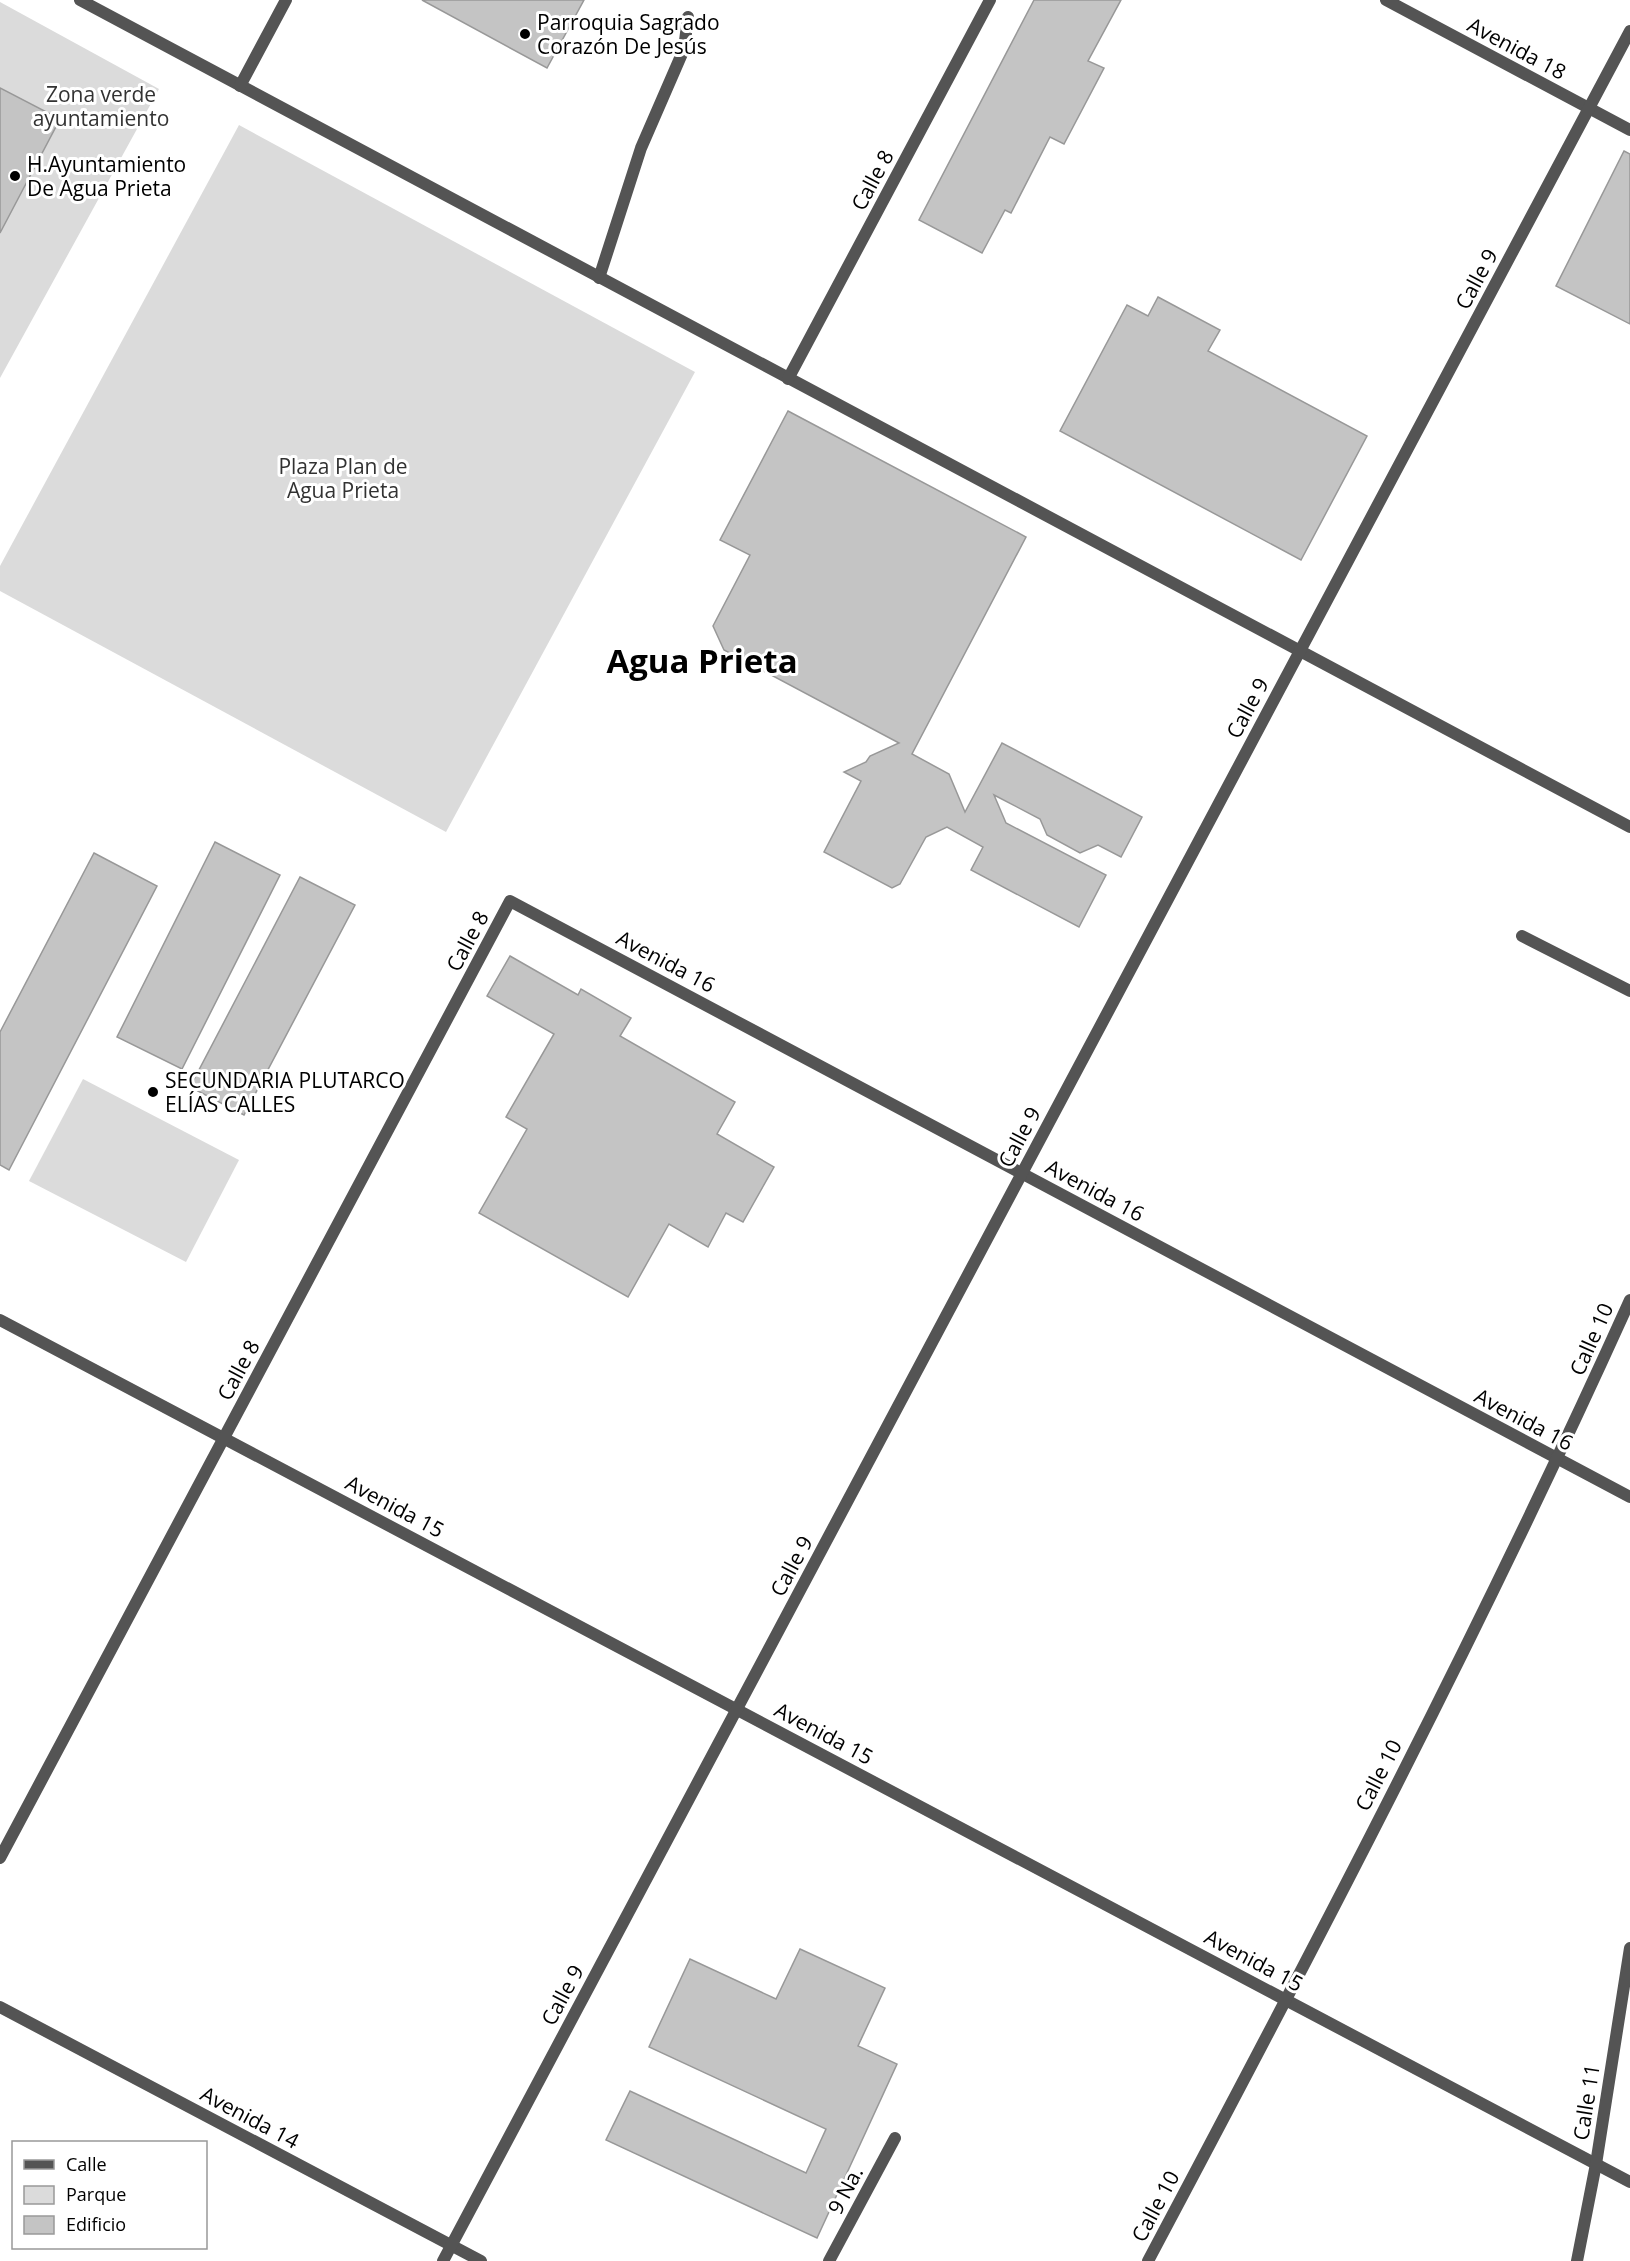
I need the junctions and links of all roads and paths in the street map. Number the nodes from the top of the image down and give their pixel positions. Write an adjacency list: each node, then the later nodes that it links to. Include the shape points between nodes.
1 (80, 0): 7 (street)
2 (286, 0): 7 (street)
3 (990, 0): 11 (street, Calle 8)
4 (1386, 0): 8 (street, Avenida 18)
5 (688, 17): 10 (street, via 684,49 642,148)
6 (1630, 31): 8 (street, Calle 9)
7 (240, 86): 10 (street)
8 (1589, 108): 9 (street, Avenida 18); 12 (street, Calle 9)
9 (1630, 130)
10 (598, 278): 11 (street)
11 (788, 379): 12 (street)
12 (1299, 651): 13 (street); 17 (street, Calle 9)
13 (1630, 827)
14 (510, 901): 17 (street, Avenida 16); 20 (street, Calle 8)
15 (1522, 936): 16 (street)
16 (1630, 991)
17 (1022, 1173): 21 (street, Avenida 16); 23 (street, Calle 9)
18 (1630, 1300): 21 (street, Calle 10)
19 (0, 1320): 20 (street, Avenida 15)
20 (224, 1438): 23 (street, Avenida 15); 24 (street, Calle 8)
21 (1558, 1460): 22 (street, Avenida 16); 26 (street, Calle 10)
22 (1630, 1497)
23 (737, 1709): 26 (street, Avenida 15); 31 (street, Calle 9)
24 (0, 1858)
25 (1630, 1948): 29 (street, Calle 11)
26 (1287, 2000): 29 (street, Avenida 15); 35 (street, Calle 10)
27 (0, 2007): 31 (street, Avenida 14)
28 (895, 2138): 34 (street, 9 Na.)
29 (1596, 2164): 30 (street, Avenida 15); 36 (street, Calle 11)
30 (1630, 2182)
31 (451, 2245): 32 (street, Calle 9); 33 (street, Avenida 14)
32 (442, 2261)
33 (481, 2261)
34 (830, 2261)
35 (1148, 2261)
36 (1577, 2261)

